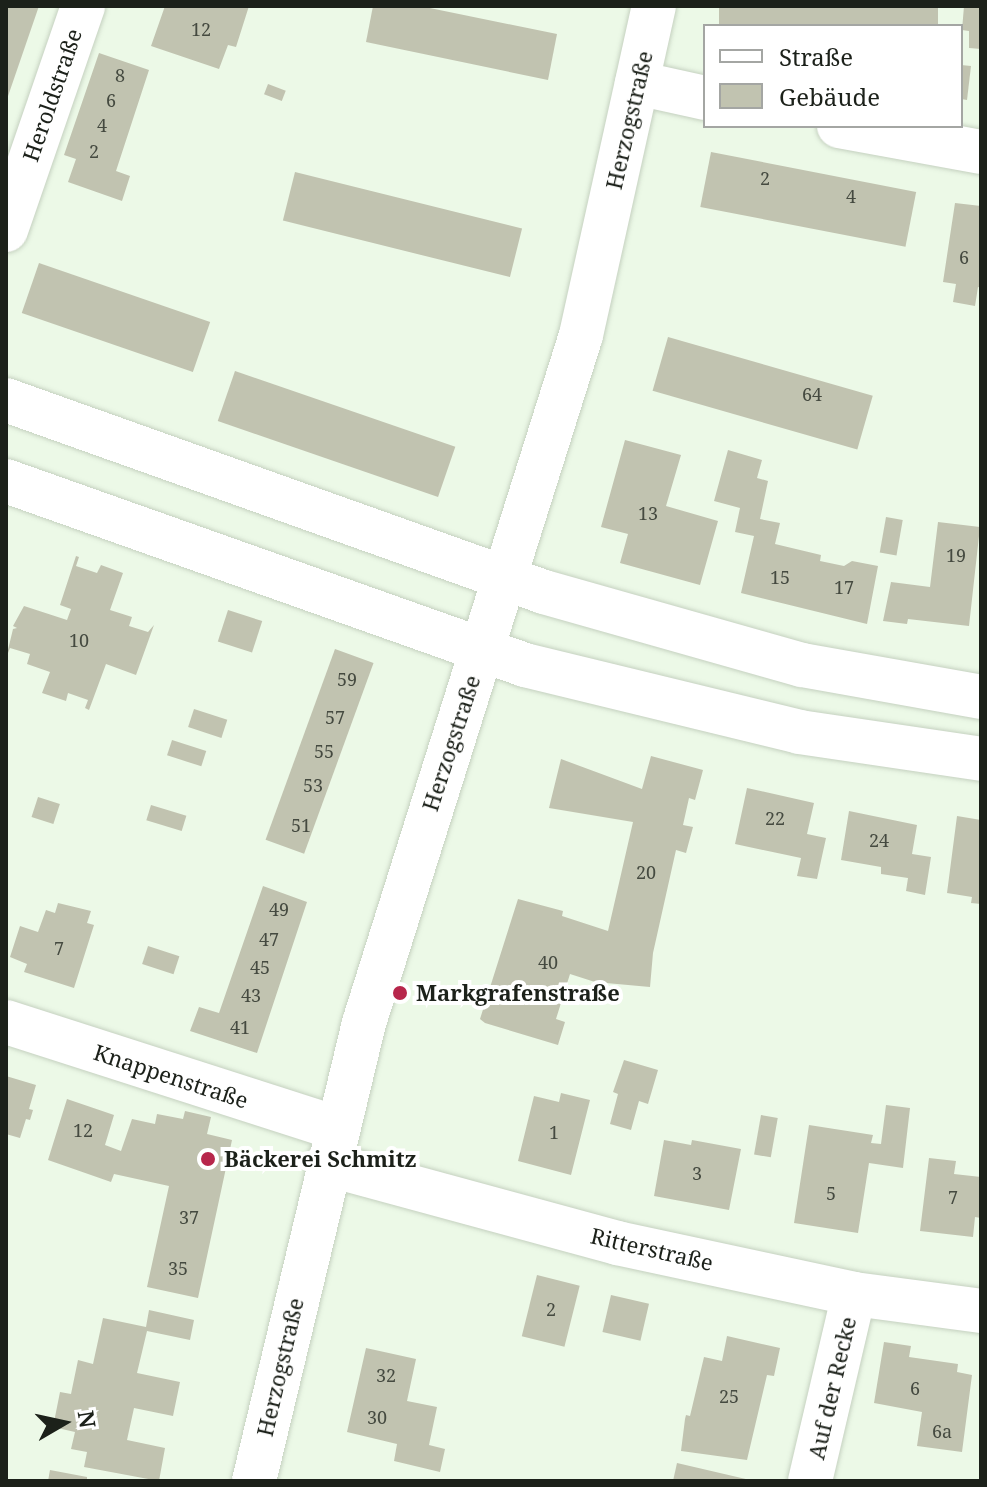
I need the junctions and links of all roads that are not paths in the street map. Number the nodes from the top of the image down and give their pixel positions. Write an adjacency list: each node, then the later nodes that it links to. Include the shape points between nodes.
1 (83, 6): 7 (street, Heroldstraße)
2 (654, 6): 3 (street, Herzogstraße)
3 (637, 83): 4 (street); 10 (street, Herzogstraße, via 581,335)
4 (703, 98)
5 (850, 128): 6 (street)
6 (981, 152)
7 (6, 230)
8 (6, 400): 10 (street)
9 (6, 481): 11 (street)
10 (506, 579): 11 (street, Herzogstraße); 12 (street, via 802,665)
11 (482, 652): 13 (street, via 799,732); 15 (street, Herzogstraße, via 418,842)
12 (981, 697)
13 (981, 759)
14 (6, 1022): 15 (street, Knappenstraße)
15 (332, 1146): 16 (street, Ritterstraße, via 617,1243); 18 (street, Herzogstraße)
16 (854, 1294): 17 (street, Ritterstraße); 19 (street, Auf der Recke)
17 (981, 1311)
18 (254, 1481)
19 (810, 1481)

